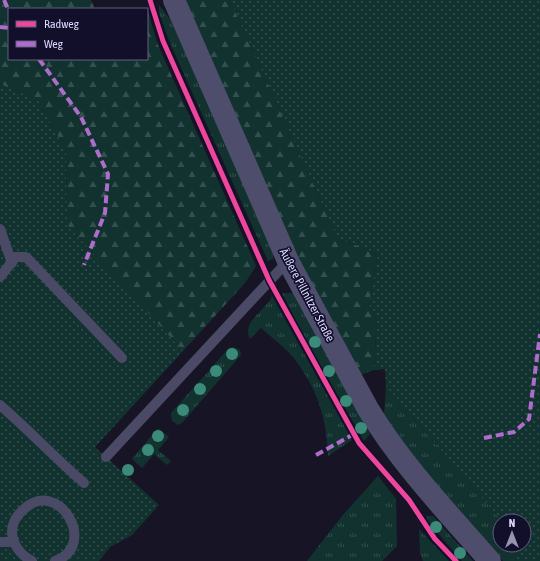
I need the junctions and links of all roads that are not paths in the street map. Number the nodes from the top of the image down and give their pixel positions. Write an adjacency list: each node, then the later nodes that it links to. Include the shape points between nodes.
1 (174, 0): 3 (main road, Äußere Pillnitzer Straße)
2 (0, 229): 4 (lane)
3 (288, 261): 8 (lane); 14 (main road, Äußere Pillnitzer Straße, via 379,427 418,480)
4 (12, 263): 5 (lane); 6 (lane, via 16,257 26,257)
5 (0, 277)
6 (122, 358)
7 (0, 405): 9 (lane)
8 (106, 457)
9 (84, 483)
10 (0, 542): 11 (lane)
11 (14, 542): 12 (lane); 13 (lane, via 12,532 19,513 35,502 55,504 69,514 74,531 70,548 65,555)
12 (25, 560)
13 (55, 561)
14 (490, 561)

